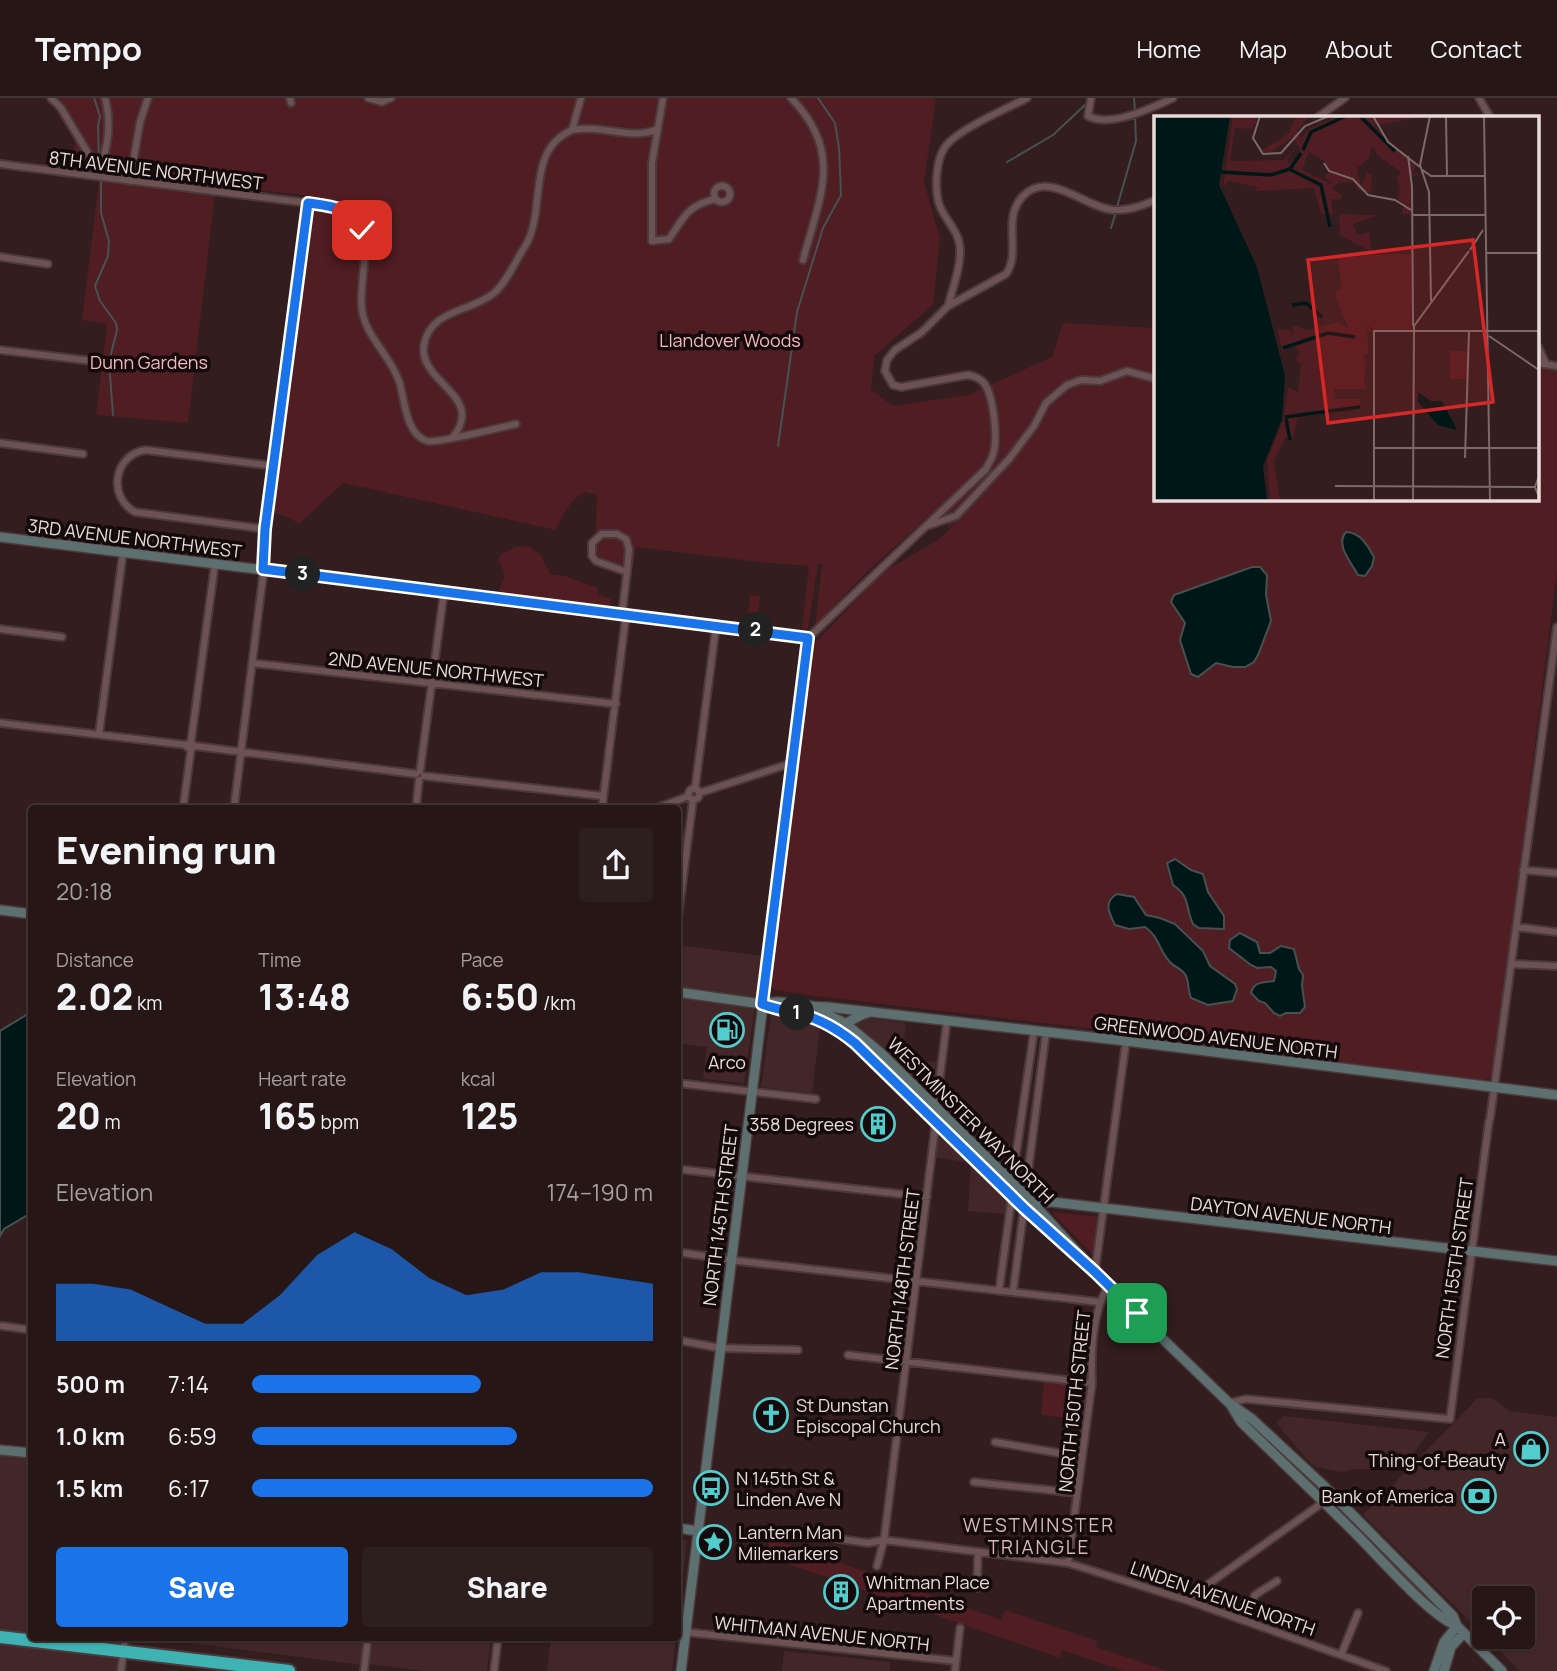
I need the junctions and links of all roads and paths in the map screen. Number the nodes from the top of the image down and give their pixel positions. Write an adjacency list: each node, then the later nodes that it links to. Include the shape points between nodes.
1 (51, 98): 2 (street, via 93,160 100,163 109,123)
2 (104, 98)
3 (148, 98): 19 (street)
4 (368, 98): 5 (street, via 379,102)
5 (390, 98)
6 (581, 98): 17 (street)
7 (663, 98): 16 (street)
8 (791, 98): 24 (street, via 818,132 824,161)
9 (1027, 98): 26 (street, via 955,137 940,159 938,202 961,249)
10 (1091, 98): 11 (street, via 1088,116 1100,119 1147,110)
11 (1173, 98)
12 (1345, 98): 14 (street)
13 (1479, 98): 15 (street)
14 (1319, 116)
15 (1489, 116)
16 (658, 129): 17 (street, via 640,134); 20 (street, via 650,183 652,241 669,239 694,205)
17 (572, 130): 33 (street, via 558,138 546,155 531,235 498,288 438,321 427,335 423,349 427,365 461,406 461,423)
18 (0, 164): 19 (street, 8TH AVENUE NORTHWEST)
19 (126, 181): 22 (street, 8TH AVENUE NORTHWEST)
20 (715, 199)
21 (1154, 201): 26 (street, via 1115,210 1052,186 1025,193 1016,204 1011,224 1011,267)
22 (308, 203): 33 (street, 8TH AVENUE NORTHWEST, via 346,210 359,224 365,242 361,299 366,325 397,375 417,435 434,442); 36 (street)
23 (0, 257): 25 (street)
24 (803, 260)
25 (48, 264)
26 (948, 306): 37 (street, via 895,350 885,371 893,385 901,387 968,375 984,383 996,432 994,452 986,469)
27 (0, 350): 28 (street)
28 (93, 361)
29 (1542, 363): 30 (street)
30 (1557, 366)
31 (1154, 378): 37 (street, via 1127,371 1068,385 1046,403 1009,459 956,516)
32 (516, 424): 33 (street, 8TH AVENUE NORTHWEST)
33 (453, 437)
34 (0, 443): 35 (street)
35 (83, 454)
36 (274, 466): 38 (street); 38 (street, via 146,450 131,454 120,468 118,490 135,512)
37 (924, 527): 50 (street)
38 (265, 529): 42 (street)
39 (0, 537): 40 (street, 3RD AVENUE NORTHWEST)
40 (123, 552): 41 (street, 3RD AVENUE NORTHWEST); 55 (street)
41 (215, 564): 42 (street, 3RD AVENUE NORTHWEST); 56 (street)
42 (263, 569): 44 (street, 3RD AVENUE NORTHWEST); 51 (street)
43 (627, 572): 43 (street, via 629,549 624,536 597,537 591,546 593,558); 45 (street)
44 (444, 592): 45 (street, 3RD AVENUE NORTHWEST); 52 (street)
45 (624, 615): 46 (street, 3RD AVENUE NORTHWEST); 53 (street)
46 (716, 626): 50 (street, 3RD AVENUE NORTHWEST); 60 (street)
47 (1557, 627): 68 (street, NORTH 155TH STREET)
48 (0, 629): 49 (street)
49 (62, 637)
50 (808, 638): 58 (street, NORTH 145TH STREET)
51 (252, 663): 52 (street, 2ND AVENUE NORTHWEST); 57 (street)
52 (432, 683): 53 (street, 2ND AVENUE NORTHWEST); 59 (street)
53 (616, 704): 61 (street)
54 (0, 723): 55 (street)
55 (99, 734): 56 (street)
56 (191, 746): 57 (street); 63 (street)
57 (242, 751): 59 (street); 64 (street)
58 (792, 763): 60 (street); 78 (street, NORTH 145TH STREET)
59 (420, 775): 61 (street); 65 (street)
60 (697, 791): 62 (street, via 698,798)
61 (603, 796): 66 (street)
62 (691, 798): 67 (street); 70 (street)
63 (183, 805)
64 (234, 805)
65 (416, 805)
66 (602, 805)
67 (667, 805)
68 (1523, 870): 69 (street); 73 (street, NORTH 155TH STREET)
69 (1557, 873)
70 (681, 889)
71 (0, 910): 72 (street)
72 (28, 914)
73 (1517, 927): 74 (street); 75 (street, NORTH 155TH STREET)
74 (1557, 932)
75 (1512, 964): 76 (street); 90 (street, NORTH 155TH STREET)
76 (1557, 967)
77 (681, 993): 78 (street, GREENWOOD AVENUE NORTH)
78 (762, 1004): 79 (street, GREENWOOD AVENUE NORTH, via 774,1001); 83 (street, GREENWOOD AVENUE NORTH); 91 (street, NORTH 145TH STREET)
79 (811, 1007): 80 (street, GREENWOOD AVENUE NORTH); 82 (street, WESTMINSTER WAY NORTH)
80 (872, 1012): 81 (street, GREENWOOD AVENUE NORTH); 82 (street, GREENWOOD AVENUE NORTH)
81 (947, 1020): 84 (street, GREENWOOD AVENUE NORTH); 94 (street)
82 (845, 1023): 83 (street, GREENWOOD AVENUE NORTH); 94 (street, WESTMINSTER WAY NORTH)
83 (829, 1025): 95 (street, WESTMINSTER WAY NORTH, via 855,1043)
84 (1034, 1031): 85 (street, GREENWOOD AVENUE NORTH); 87 (street)
85 (1046, 1032): 86 (street, GREENWOOD AVENUE NORTH); 88 (street)
86 (1126, 1041): 90 (street, GREENWOOD AVENUE NORTH); 104 (street)
87 (1030, 1057): 88 (street); 96 (street)
88 (1043, 1059): 97 (street)
89 (681, 1083): 91 (street)
90 (1494, 1088): 92 (street, GREENWOOD AVENUE NORTH); 105 (street, NORTH 155TH STREET)
91 (752, 1090): 93 (street); 99 (street, NORTH 145TH STREET)
92 (1557, 1095)
93 (816, 1100)
94 (936, 1107): 100 (street, WESTMINSTER WAY NORTH)
95 (936, 1120): 101 (street, WESTMINSTER WAY NORTH); 102 (street, NORTH 148TH STREET)
96 (1018, 1135): 97 (street); 100 (street)
97 (1033, 1137): 103 (street)
98 (681, 1169): 99 (street)
99 (741, 1176): 102 (street); 107 (street, NORTH 145TH STREET)
100 (1012, 1182): 103 (street, WESTMINSTER WAY NORTH)
101 (1012, 1196): 103 (street, WESTMINSTER WAY NORTH); 112 (street)
102 (927, 1197): 110 (street, NORTH 148TH STREET)
103 (1027, 1202): 104 (street, DAYTON AVENUE NORTH); 109 (street, WESTMINSTER WAY NORTH); 113 (street)
104 (1105, 1209): 105 (street, DAYTON AVENUE NORTH); 109 (street)
105 (1472, 1252): 108 (street, DAYTON AVENUE NORTH); 123 (street, NORTH 155TH STREET, via 1450,1419 1246,1399)
106 (681, 1253): 107 (street)
107 (731, 1259): 110 (street); 118 (street, NORTH 145TH STREET)
108 (1557, 1261)
109 (1095, 1272): 111 (street, WESTMINSTER WAY NORTH)
110 (915, 1280): 112 (street); 121 (street, NORTH 148TH STREET)
111 (1108, 1286): 114 (street, NORTH 150TH STREET); 123 (street, WESTMINSTER WAY NORTH)
112 (999, 1291): 113 (street)
113 (1013, 1293): 114 (street)
114 (1099, 1302): 122 (street, NORTH 150TH STREET)
115 (2, 1326): 116 (street)
116 (28, 1329)
117 (681, 1341): 118 (street)
118 (720, 1348): 119 (street); 132 (street, NORTH 145TH STREET)
119 (798, 1350)
120 (848, 1355): 121 (street)
121 (906, 1362): 122 (street); 134 (street, NORTH 148TH STREET)
122 (1092, 1383): 127 (street, NORTH 150TH STREET)
123 (1229, 1403): 130 (street, WESTMINSTER WAY NORTH, via 1241,1422)
124 (995, 1442): 127 (street)
125 (0, 1450): 126 (street)
126 (28, 1453)
127 (1082, 1457): 129 (street, NORTH 150TH STREET)
128 (974, 1482): 129 (street)
129 (1077, 1493): 136 (street, NORTH 150TH STREET)
130 (1328, 1498): 140 (street); 144 (street, WESTMINSTER WAY NORTH, via 1453,1616)
131 (681, 1529): 132 (street)
132 (698, 1531): 145 (street, NORTH 145TH STREET)
133 (798, 1533): 134 (street, LINDEN AVENUE NORTH)
134 (884, 1541): 135 (street, LINDEN AVENUE NORTH); 137 (street, NORTH 148TH STREET)
135 (978, 1552): 136 (street, LINDEN AVENUE NORTH); 139 (street)
136 (1068, 1563): 140 (street, LINDEN AVENUE NORTH)
137 (877, 1566)
138 (1277, 1581): 142 (street, via 1255,1595)
139 (977, 1588)
140 (1186, 1600): 142 (street, LINDEN AVENUE NORTH)
141 (1359, 1613): 152 (street)
142 (1244, 1620): 152 (street, LINDEN AVENUE NORTH)
143 (960, 1628): 153 (street)
144 (1460, 1630): 161 (street, via 1444,1642); 162 (street); 163 (street, WESTMINSTER WAY NORTH)
145 (685, 1632): 153 (street, WHITMAN AVENUE NORTH); 158 (street, NORTH 145TH STREET)
146 (0, 1637): 147 (highway)
147 (28, 1639)
148 (62, 1641): 151 (highway)
149 (368, 1641): 156 (street)
150 (498, 1641): 157 (street)
151 (125, 1645): 154 (street); 155 (highway)
152 (1341, 1655): 160 (street, LINDEN AVENUE NORTH)
153 (956, 1661): 159 (street)
154 (121, 1671)
155 (289, 1671)
156 (364, 1671)
157 (494, 1671)
158 (681, 1671)
159 (955, 1671)
160 (1386, 1671)
161 (1434, 1671)
162 (1444, 1671)
163 (1502, 1671)

